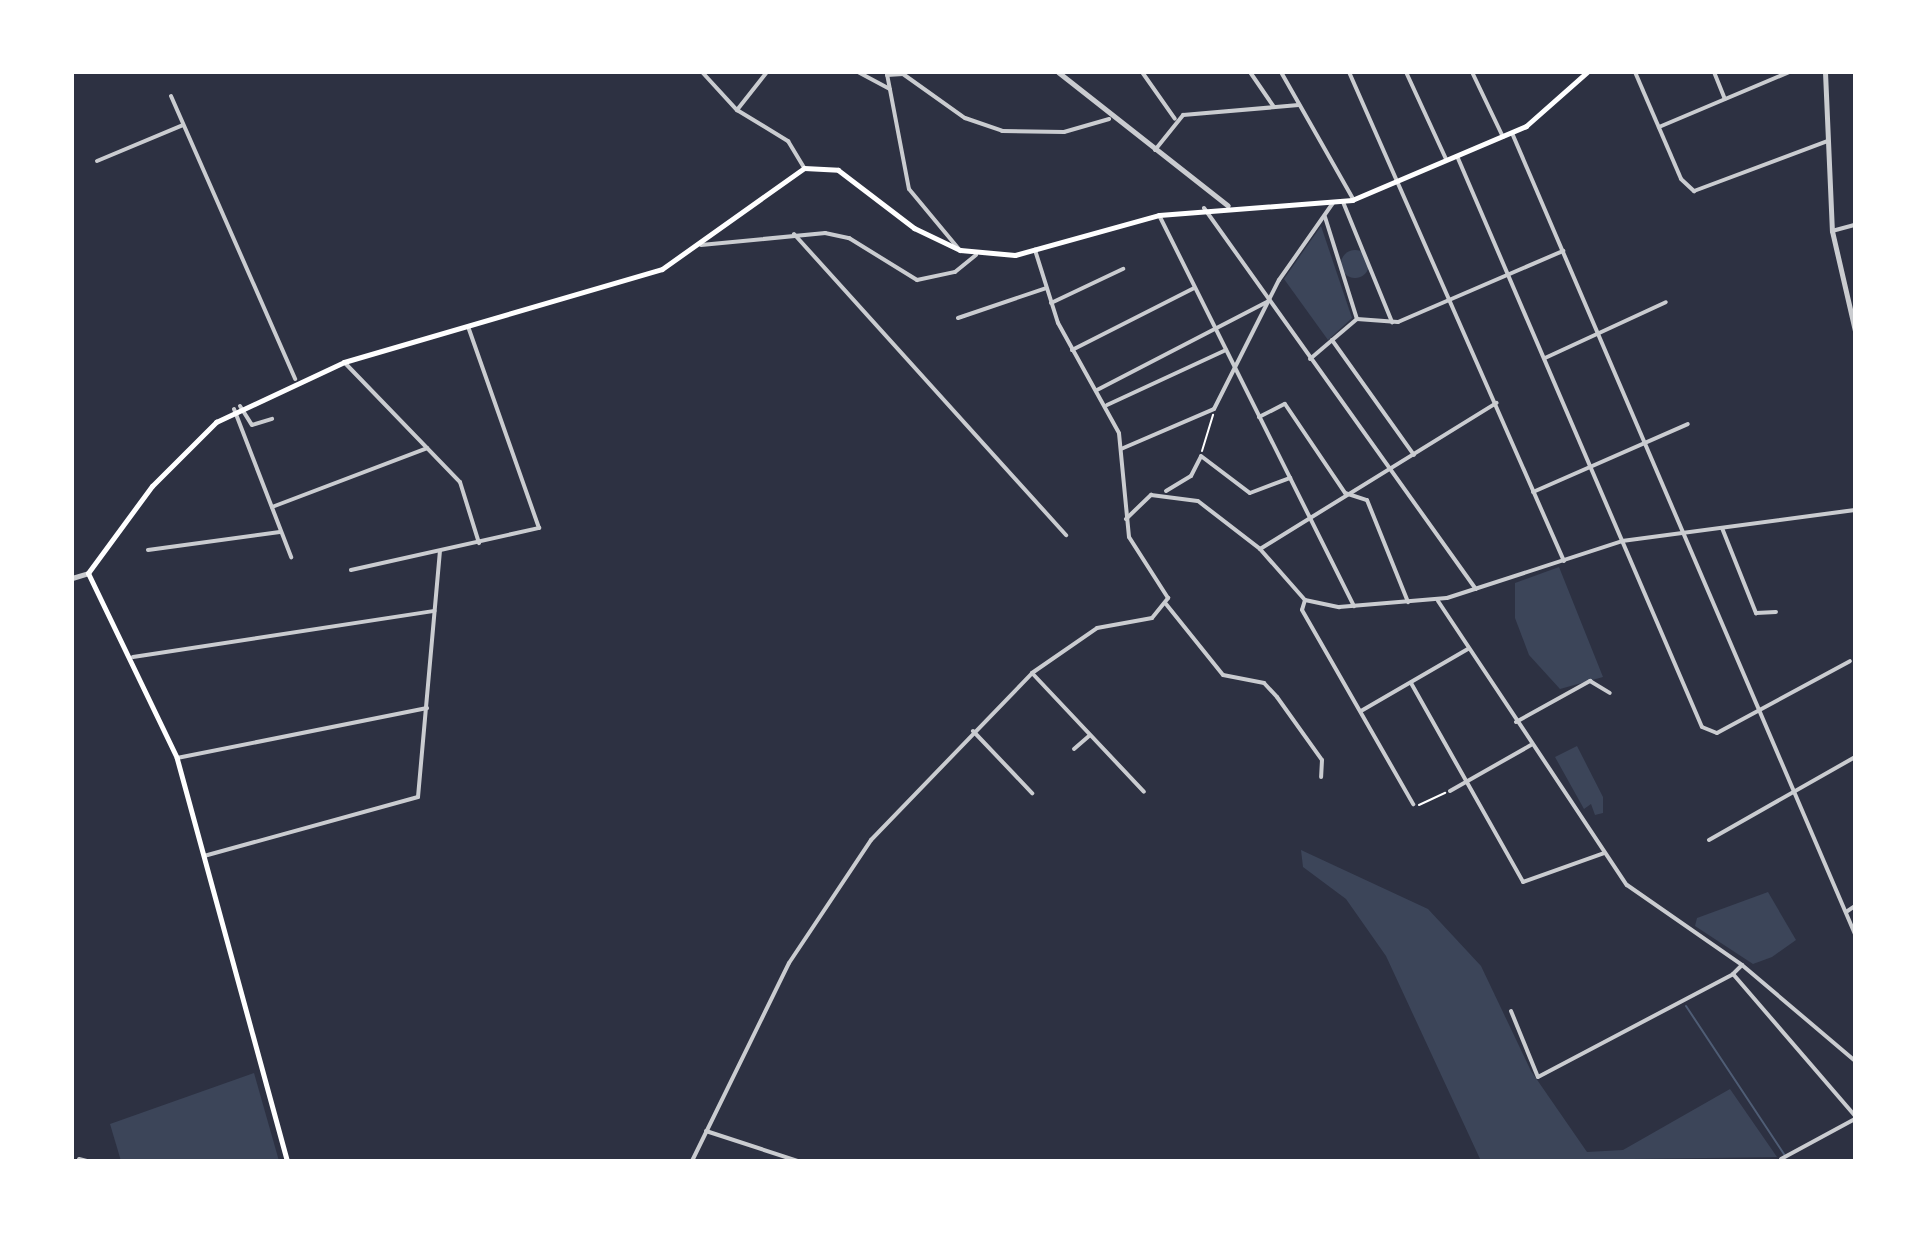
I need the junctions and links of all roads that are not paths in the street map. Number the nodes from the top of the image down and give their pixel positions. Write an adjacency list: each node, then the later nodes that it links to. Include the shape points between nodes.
1 (702, 72): 22 (street)
2 (767, 72): 22 (street)
3 (858, 72): 17 (street)
4 (1058, 72): 23 (street)
5 (1142, 72): 24 (street)
6 (1250, 72): 21 (street)
7 (1281, 72): 20 (street)
8 (1349, 72): 35 (street)
9 (1406, 72): 32 (street)
10 (1472, 72): 28 (street)
11 (1587, 72): 27 (main road, via 1546,114)
12 (1635, 72): 26 (street)
13 (1714, 72): 19 (street)
14 (1825, 72): 29 (street)
15 (888, 73): 17 (street); 23 (street, via 907,76 965,118 1002,131 1064,132)
16 (1786, 73): 19 (street)
17 (890, 89): 47 (street, via 909,189)
18 (171, 96): 25 (street)
19 (1725, 99): 26 (street)
20 (1299, 105): 21 (street); 36 (street)
21 (1274, 107): 24 (street)
22 (737, 110): 34 (street, via 788,141)
23 (1109, 119): 30 (street)
24 (1175, 119): 30 (street)
25 (183, 125): 33 (street); 73 (street)
26 (1659, 127): 29 (street, via 1683,184 1694,191)
27 (1512, 133): 28 (main road); 49 (street)
28 (1503, 137): 31 (main road)
29 (1828, 141): 44 (street)
30 (1155, 150): 39 (street)
31 (1457, 156): 32 (main road); 52 (street)
32 (1446, 159): 35 (main road)
33 (97, 161)
34 (804, 168): 46 (main road); 47 (main road, via 838,170 914,228)
35 (1399, 180): 36 (main road); 55 (street)
36 (1353, 199): 37 (main road)
37 (1343, 202): 38 (main road); 61 (street)
38 (1333, 203): 39 (main road); 42 (street)
39 (1228, 206): 40 (main road)
40 (1204, 208): 41 (main road); 56 (street)
41 (1159, 215): 48 (main road); 54 (street)
42 (1325, 217): 56 (street); 60 (street)
43 (1855, 225): 44 (street)
44 (1832, 231): 64 (street)
45 (794, 234): 46 (street); 50 (street, via 849,238 913,280 955,272); 98 (street)
46 (701, 245): 63 (main road, via 632,281)
47 (960, 250): 50 (main road)
48 (1035, 250): 50 (main road); 53 (street)
49 (1563, 251): 52 (street); 65 (street)
50 (976, 255)
51 (1123, 269): 58 (street)
52 (1509, 275): 55 (street); 70 (street)
53 (1047, 287): 58 (street); 59 (street)
54 (1194, 288): 62 (street); 67 (street)
55 (1451, 299): 61 (street); 75 (street)
56 (1270, 300): 62 (street); 69 (street); 72 (street)
57 (1666, 302): 65 (street)
58 (1051, 303): 67 (street)
59 (958, 318)
60 (1357, 319): 61 (street); 66 (street)
61 (1392, 322)
62 (1215, 328): 68 (street); 74 (street)
63 (469, 329): 71 (main road); 100 (street, via 539,522 531,534)
64 (1855, 331)
65 (1599, 333): 70 (street); 81 (street)
66 (1332, 340): 69 (street); 84 (street)
67 (1072, 350): 74 (street)
68 (1226, 350): 72 (street); 76 (street)
69 (1310, 359): 86 (street)
70 (1544, 359): 85 (street)
71 (344, 362): 73 (main road); 82 (street)
72 (1235, 367): 78 (street); 83 (street, via 1214,409)
73 (295, 379): 77 (main road)
74 (1097, 390): 76 (street)
75 (1496, 403): 84 (street); 89 (street)
76 (1107, 405): 83 (street)
77 (237, 408): 79 (street, via 252,425); 91 (street); 107 (main road, via 152,486)
78 (1259, 417): 87 (street); 90 (street, via 1285,404)
79 (272, 419)
80 (1688, 424): 81 (street)
81 (1645, 443): 85 (street); 97 (street)
82 (427, 448): 91 (street); 100 (street, via 471,497)
83 (1121, 449): 93 (street)
84 (1414, 455): 86 (street)
85 (1590, 467): 89 (street); 99 (street)
86 (1391, 470): 90 (street); 109 (street)
87 (1290, 478): 88 (street, via 1250,493 1201,456 1191,476); 94 (street)
88 (1164, 492): 93 (street, via 1139,501); 101 (street, via 1218,513)
89 (1533, 492): 105 (street)
90 (1351, 495): 94 (street); 112 (street, via 1367,500)
91 (272, 507): 96 (street)
92 (1855, 510): 95 (street)
93 (1125, 521): 113 (street, via 1135,548 1163,581)
94 (1312, 522): 101 (street); 114 (street)
95 (1722, 528): 97 (street); 116 (street, via 1756,613)
96 (281, 532): 102 (street); 104 (street)
97 (1685, 533): 99 (street); 124 (street)
98 (1066, 535)
99 (1622, 541): 105 (street); 124 (street, via 1702,727 1713,734)
100 (479, 543): 103 (street)
101 (1260, 549): 110 (street)
102 (148, 550)
103 (440, 551): 106 (street); 115 (street)
104 (291, 557)
105 (1564, 561): 109 (street)
106 (351, 570)
107 (88, 573): 108 (street); 118 (main road)
108 (72, 578)
109 (1476, 589): 111 (street)
110 (1305, 600): 114 (street); 125 (street, via 1302,610)
111 (1437, 600): 112 (street); 117 (street)
112 (1408, 602): 114 (street)
113 (1166, 604): 120 (street, via 1144,621 1088,633); 133 (street, via 1223,675 1264,683 1277,697 1322,760)
114 (1354, 606)
115 (435, 611): 118 (street); 123 (street)
116 (1776, 612)
117 (1468, 649): 121 (street); 126 (street)
118 (133, 657): 132 (main road)
119 (1850, 661): 124 (street)
120 (1032, 673): 127 (street); 128 (street)
121 (1411, 683): 125 (street); 134 (street)
122 (1610, 693): 126 (street, via 1590,681)
123 (427, 708): 132 (street); 142 (street, via 418,797)
124 (1759, 709): 138 (street)
125 (1361, 711): 139 (street)
126 (1516, 722): 129 (street)
127 (972, 730): 137 (street); 151 (street, via 871,840 789,963)
128 (1090, 735): 130 (street); 136 (street)
129 (1531, 745): 134 (street); 141 (street)
130 (1074, 749)
131 (1855, 757): 138 (street)
132 (177, 758): 142 (main road)
133 (1321, 777)
134 (1469, 782): 135 (street); 141 (street, via 1523,882)
135 (1450, 791)
136 (1144, 792)
137 (1032, 793)
138 (1795, 793): 140 (street); 144 (street)
139 (1413, 804)
140 (1709, 840)
141 (1604, 853): 146 (street, via 1635,891)
142 (204, 856): 155 (main road)
143 (1855, 906): 144 (street)
144 (1846, 912): 145 (street)
145 (1855, 934)
146 (1742, 965): 147 (street); 149 (street)
147 (1733, 974): 148 (street, via 1538,1077); 150 (street)
148 (1511, 1011)
149 (1855, 1061)
150 (1855, 1117): 153 (street)
151 (706, 1131): 156 (street); 157 (street)
152 (79, 1159): 154 (street)
153 (1781, 1159)
154 (87, 1161)
155 (287, 1161)
156 (692, 1161)
157 (798, 1161)

